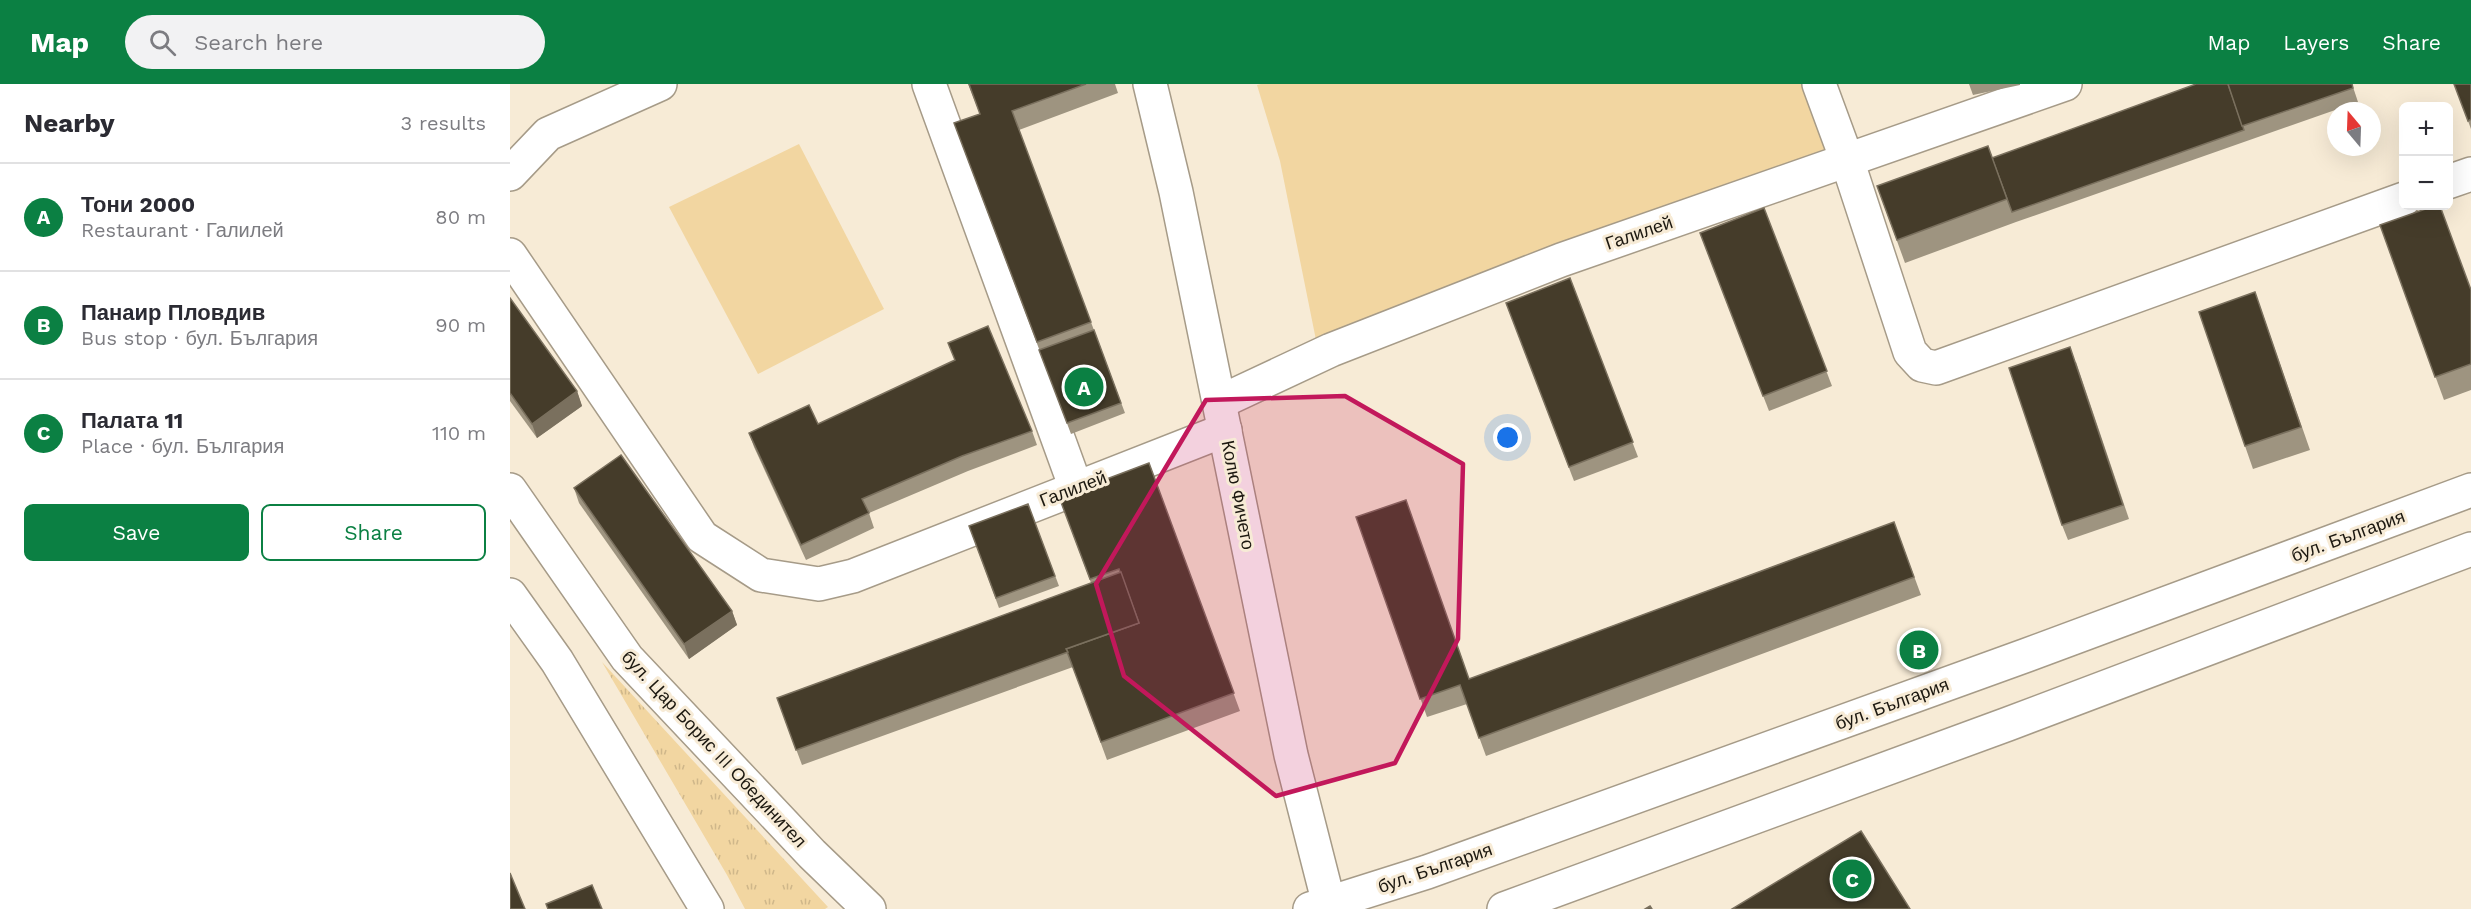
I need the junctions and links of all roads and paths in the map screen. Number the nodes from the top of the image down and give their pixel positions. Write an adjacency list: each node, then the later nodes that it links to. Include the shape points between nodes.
1 (660, 84): 7 (street, via 548,134)
2 (929, 84): 13 (street)
3 (1150, 84): 12 (street, Колю Фичето)
4 (1819, 84): 6 (street)
5 (2065, 84): 6 (street, Галилей)
6 (1847, 160): 10 (street, via 1910,352 1922,365 1936,368); 12 (street, Галилей, via 1561,260 1330,350)
7 (510, 174)
8 (2471, 174): 9 (street)
9 (2453, 180)
10 (2399, 200)
11 (510, 255): 13 (street, Галилей, via 702,537 761,575 819,584 853,576)
12 (1223, 416): 13 (street, Галилей); 18 (street, Колю Фичето)
13 (1077, 488)
14 (510, 490): 20 (street, бул. Цар Борис III Обединител, via 627,658)
15 (2471, 490): 18 (street, бул. България, via 1483,852)
16 (2471, 549): 21 (street)
17 (510, 595): 19 (street, via 557,661)
18 (1320, 907)
19 (707, 909)
20 (869, 909)
21 (1504, 909)

